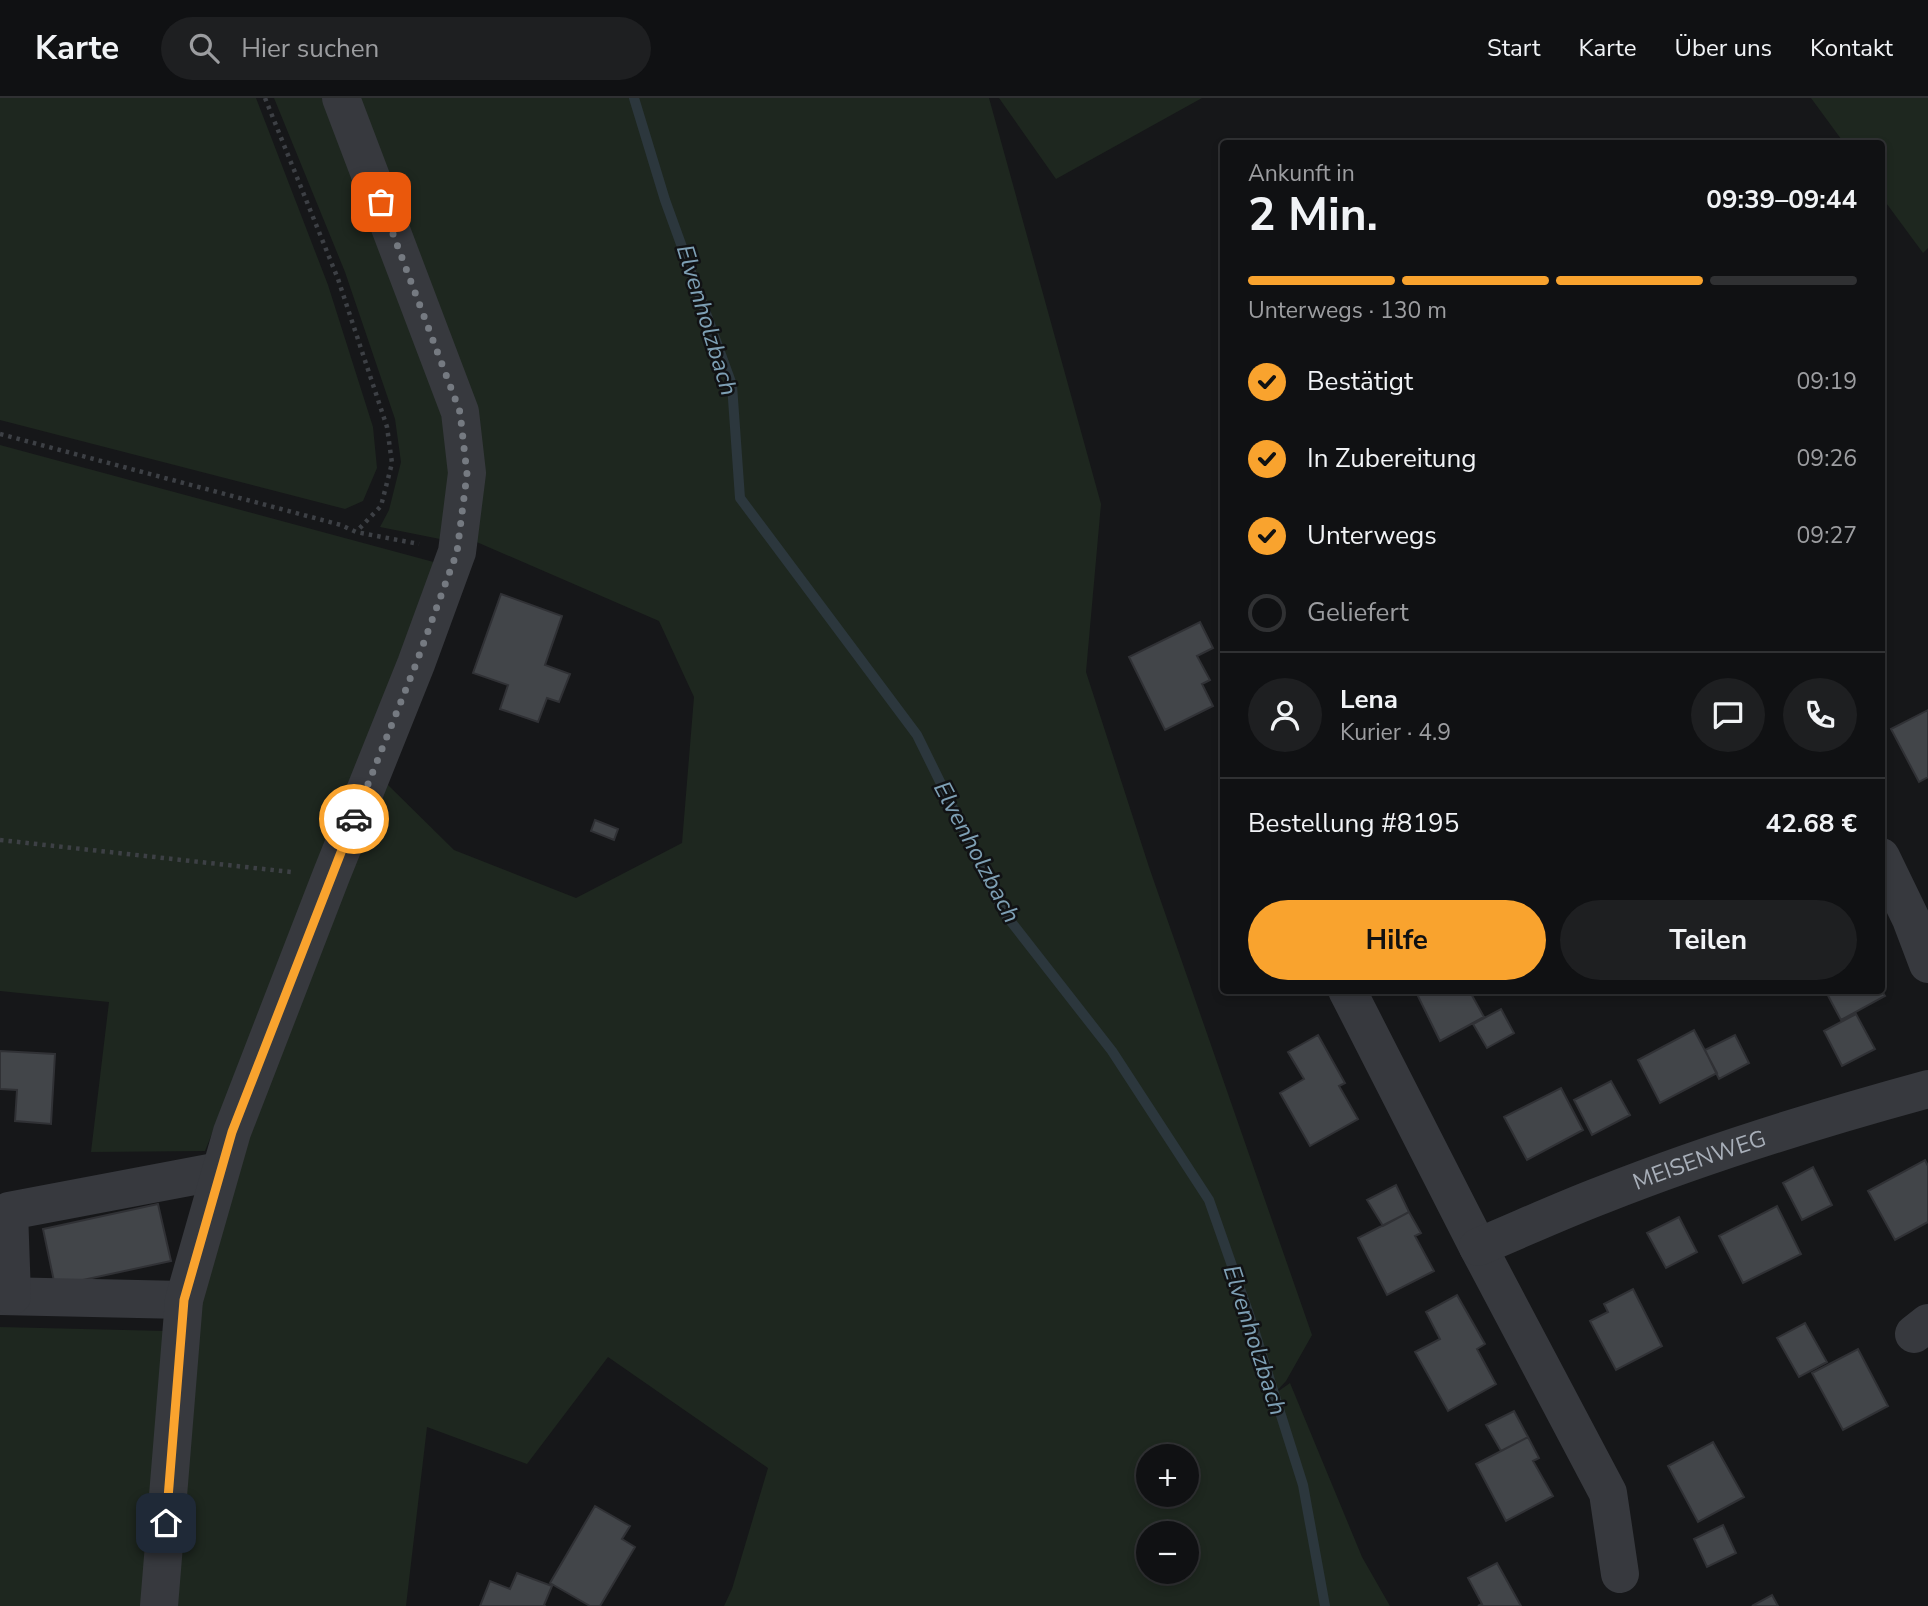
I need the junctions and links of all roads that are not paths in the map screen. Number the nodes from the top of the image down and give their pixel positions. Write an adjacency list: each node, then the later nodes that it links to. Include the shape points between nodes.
1 (341, 98): 6 (street, via 460,412 467,474 457,552)
2 (1885, 866): 3 (street)
3 (1928, 964)
4 (1349, 994): 7 (street)
5 (1928, 1089): 7 (street, MEISENWEG, via 1728,1149)
6 (220, 1171): 8 (street, via 9,1211); 9 (street)
7 (1478, 1247): 10 (street, via 1608,1493)
8 (6, 1296): 9 (street)
9 (184, 1300): 11 (street)
10 (1620, 1574)
11 (159, 1606)

